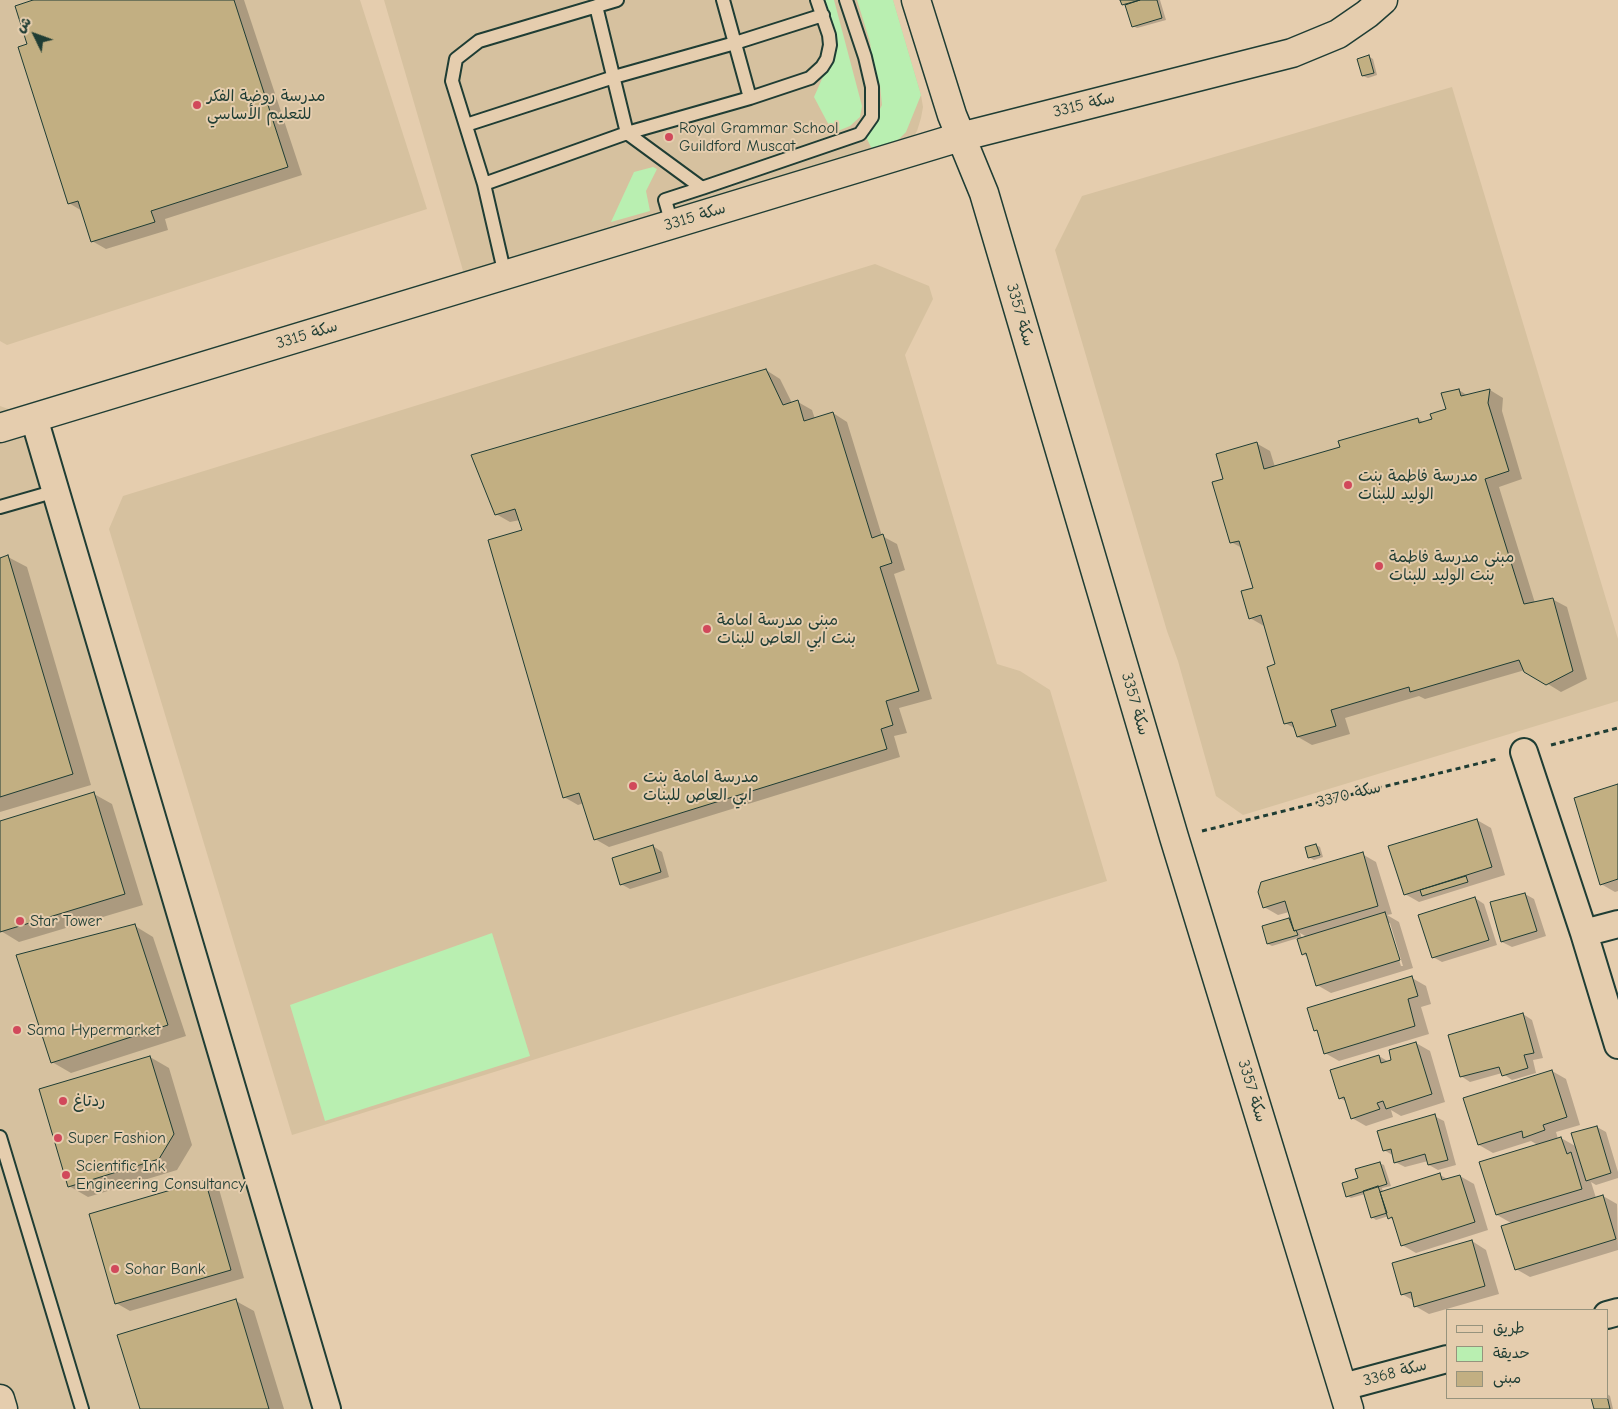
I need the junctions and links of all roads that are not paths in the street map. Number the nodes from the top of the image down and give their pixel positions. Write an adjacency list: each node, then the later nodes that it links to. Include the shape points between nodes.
1 (617, 0): 7 (lane)
2 (723, 0): 9 (lane)
3 (817, 0): 8 (lane)
4 (846, 0): 16 (lane, via 872,87 872,116 860,134)
5 (916, 0): 14 (street, سكة 3357)
6 (1383, 0): 14 (street, سكة 3315, via 1338,34 1292,53)
7 (596, 6): 10 (lane); 12 (lane, via 479,41 456,58 452,81)
8 (822, 15): 9 (lane); 11 (lane, via 830,45 822,67 810,78)
9 (735, 43): 10 (lane); 11 (lane)
10 (614, 77): 12 (lane); 13 (lane)
11 (750, 98): 13 (lane)
12 (466, 125): 15 (lane)
13 (627, 133): 15 (lane); 16 (lane)
14 (960, 136): 17 (street, سكة 3315); 29 (street, سكة 3357, via 984,193 1174,837)
15 (484, 184): 18 (lane)
16 (702, 188): 17 (lane, via 665,200)
17 (672, 224): 18 (street, سكة 3315)
18 (505, 274): 19 (street, سكة 3315)
19 (34, 418): 20 (street, سكة 3315); 21 (street)
20 (0, 428)
21 (56, 491): 22 (lane); 33 (street)
22 (0, 506)
23 (1524, 752): 25 (street)
24 (1618, 924): 25 (street)
25 (1584, 933): 26 (street)
26 (1618, 1045)
27 (0, 1137): 32 (lane)
28 (1446, 1358): 29 (street, سكة 3368)
29 (1346, 1398)
30 (0, 1399): 31 (street)
31 (3, 1409)
32 (82, 1409)
33 (327, 1409)

